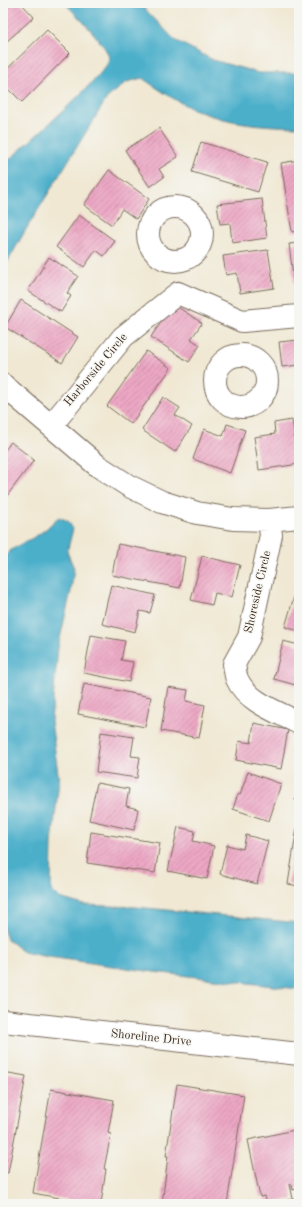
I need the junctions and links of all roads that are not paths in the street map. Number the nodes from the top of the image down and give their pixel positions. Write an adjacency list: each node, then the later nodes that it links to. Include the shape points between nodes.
1 (174, 262): 2 (street)
2 (178, 293): 4 (street); 7 (street, Harborside Circle, via 123,337)
3 (299, 316): 4 (street)
4 (242, 321): 5 (street)
5 (241, 355)
6 (3, 385): 7 (street)
7 (51, 426): 9 (street, via 98,466 129,486 162,502 219,517)
8 (299, 517): 9 (street)
9 (269, 520): 10 (street, Shoreside Circle, via 271,535 249,637 234,664 237,678 244,691)
10 (299, 723)
11 (3, 1021): 12 (street, Shoreline Drive)
12 (299, 1054)

